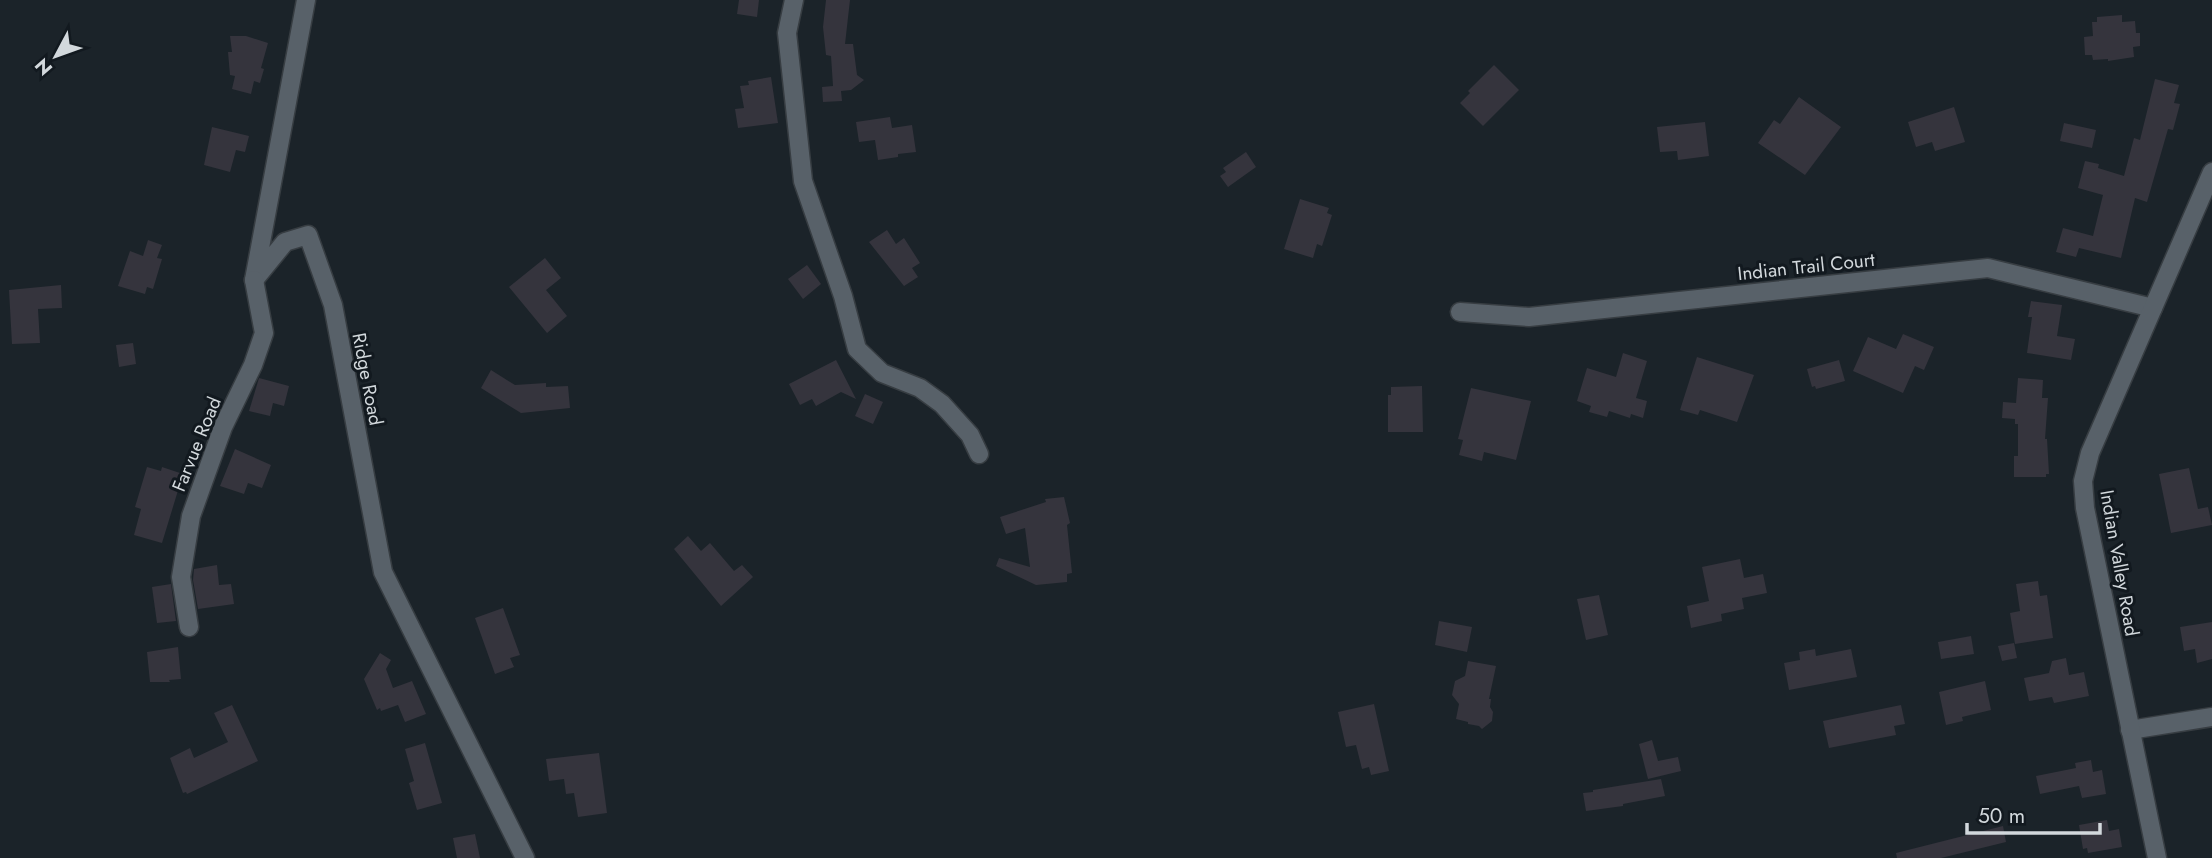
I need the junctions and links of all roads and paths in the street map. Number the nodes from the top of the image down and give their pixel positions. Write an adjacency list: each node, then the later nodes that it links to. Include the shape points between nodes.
1 (306, 0): 4 (street)
2 (794, 0): 7 (street, via 787,33 803,181 858,349 882,373 920,388 942,404 970,435)
3 (2212, 172): 5 (street, Indian Valley Road)
4 (254, 280): 8 (street, Farvue Road, via 264,333 191,516 181,577); 11 (street, Ridge Road, via 285,242 308,235 333,305 383,572)
5 (2153, 308): 6 (street, Indian Trail Court, via 1988,268 1529,317); 10 (street, Indian Valley Road, via 2090,453 2084,481 2085,508)
6 (1460, 312)
7 (979, 454)
8 (189, 627)
9 (2212, 718): 10 (street)
10 (2130, 730): 12 (street, Indian Valley Road)
11 (526, 858)
12 (2157, 858)

